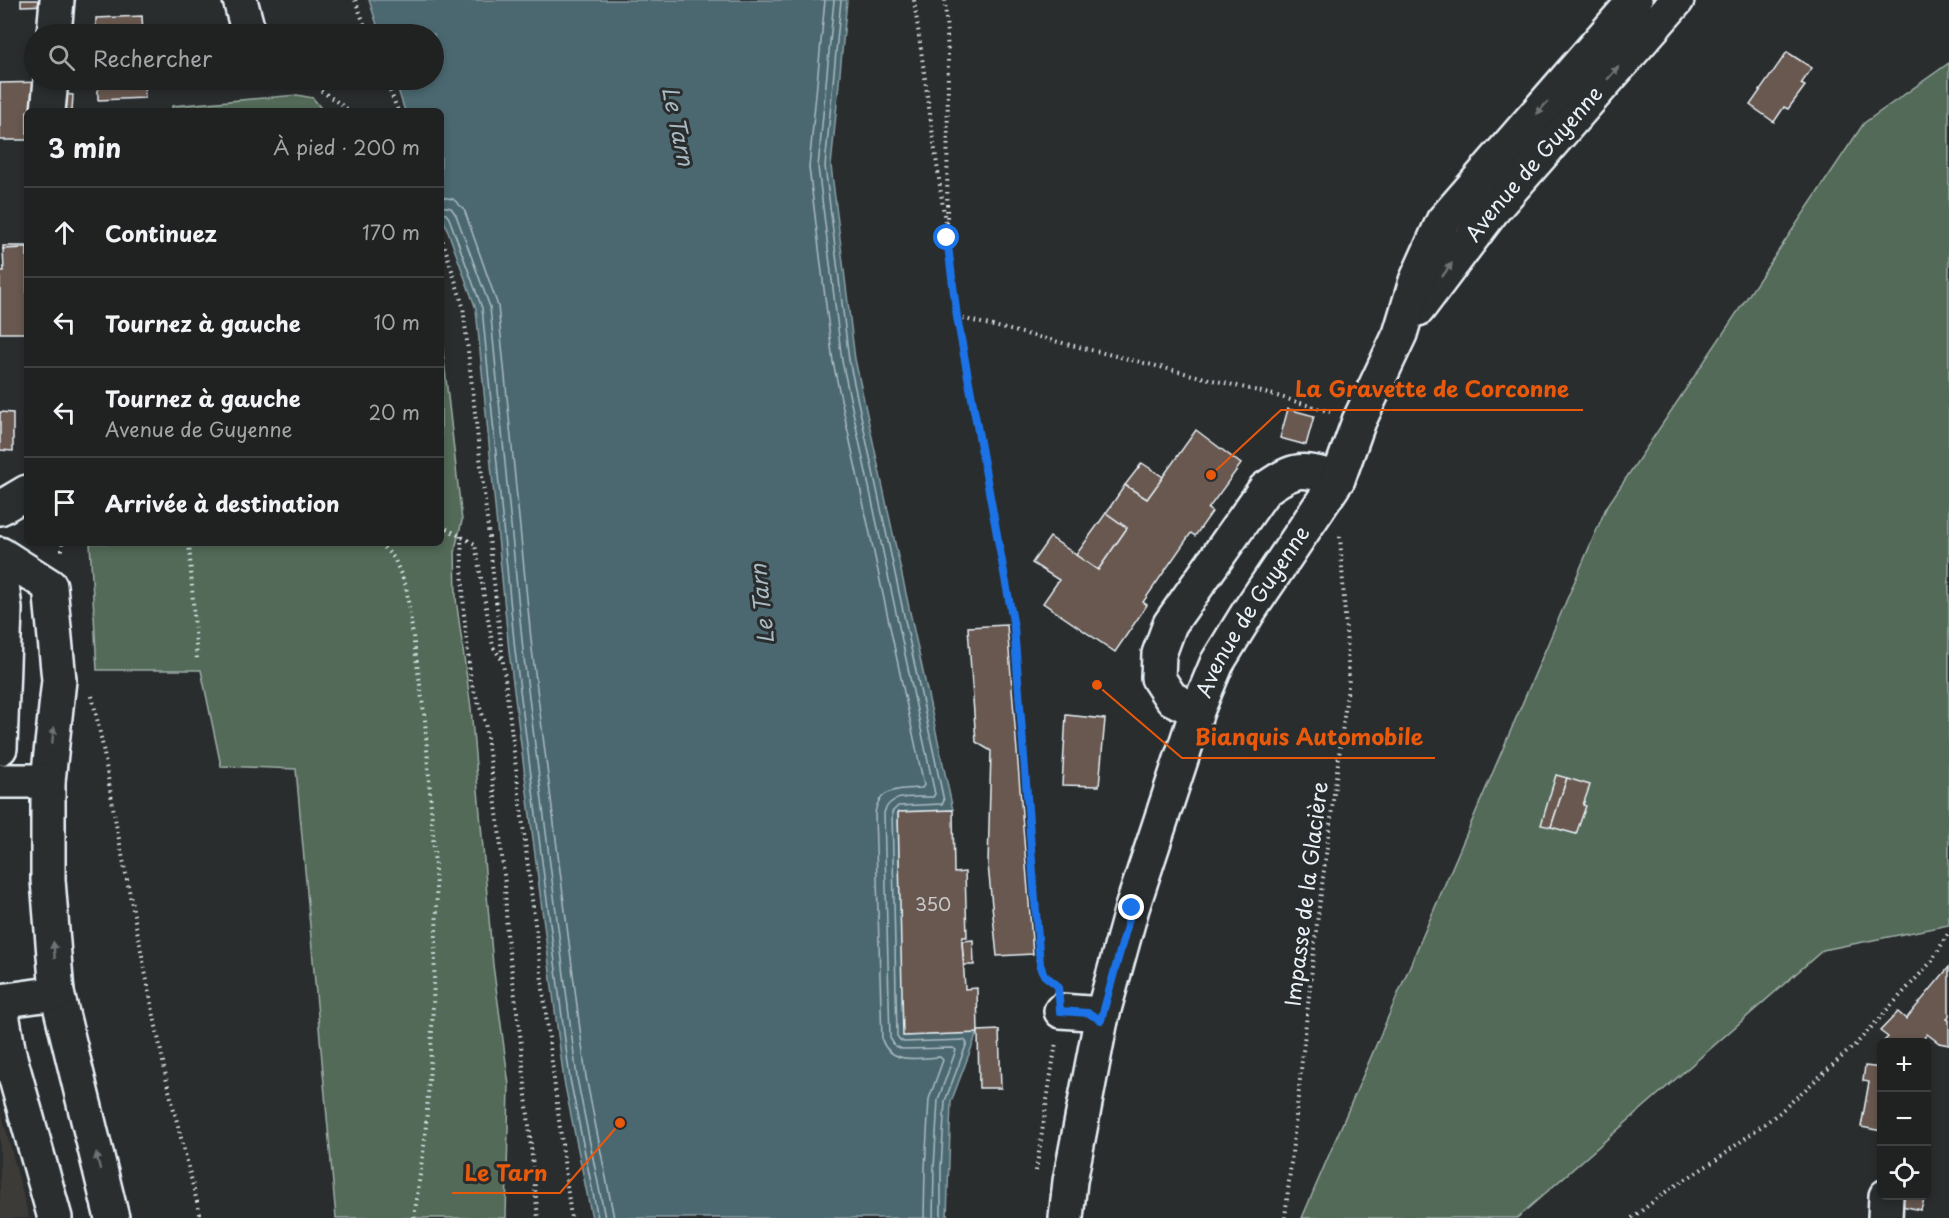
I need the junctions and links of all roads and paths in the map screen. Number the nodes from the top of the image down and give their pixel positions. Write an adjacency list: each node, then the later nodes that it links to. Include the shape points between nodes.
1 (57, 0): 8 (main road)
2 (240, 0): 9 (main road)
3 (355, 0): 10 (path)
4 (914, 0): 17 (path)
5 (945, 0): 17 (path)
6 (1635, 0): 20 (main road, Avenue de Guyenne, one-way to 20, via 1443,221 1416,280)
7 (1677, 0): 20 (main road, Avenue de Guyenne, one-way to 7, via 1492,211)
8 (55, 24)
9 (246, 24)
10 (364, 24)
11 (50, 90): 14 (main road)
12 (320, 90): 15 (path)
13 (390, 90): 16 (path)
14 (48, 108)
15 (346, 108)
16 (397, 108)
17 (947, 238): 19 (path)
18 (444, 245): 33 (path, via 463,306)
19 (957, 317): 21 (path, via 1274,395); 42 (path, via 1014,627 1040,964 1044,975 1058,986)
20 (1400, 334): 21 (main road, Avenue de Guyenne)
21 (1359, 421): 22 (main road, Avenue de Guyenne)
22 (1338, 479): 25 (main road, Avenue de Guyenne); 35 (main road, via 1309,470 1287,473 1265,489 1170,624 1159,654 1158,678 1171,699)
23 (24, 494): 24 (main road)
24 (0, 508)
25 (1319, 510): 35 (main road, Avenue de Guyenne, via 1217,663); 53 (path, Impasse de la Glacière, via 1341,536 1349,679 1316,931)
26 (444, 528): 27 (path)
27 (461, 536): 33 (path, via 475,544 493,646); 50 (path, via 471,682 485,722 498,820)
28 (189, 546): 32 (path)
29 (383, 546): 49 (path, via 394,558 406,586 425,720 437,908 425,1138)
30 (0, 554): 38 (main road, one-way to 30, via 59,680 50,586)
31 (0, 568): 36 (main road, via 5,609)
32 (197, 660)
33 (503, 662): 51 (path)
34 (90, 689): 48 (path, via 167,1082)
35 (1197, 711): 43 (main road, Avenue de Guyenne, via 1132,908)
36 (0, 748)
37 (0, 781): 38 (main road)
38 (48, 781): 40 (main road, one-way to 38, via 48,880)
39 (1949, 932): 54 (path, via 1932,961 1855,1045 1779,1113)
40 (57, 993): 41 (main road); 47 (main road, one-way to 40)
41 (0, 1002): 46 (main road, via 9,1054)
42 (1060, 1011): 43 (main road, via 1088,1013); 44 (path)
43 (1101, 1020): 52 (main road, Avenue de Guyenne)
44 (1035, 1182)
45 (1886, 1200): 55 (main road)
46 (55, 1218)
47 (112, 1218)
48 (201, 1218)
49 (414, 1218)
50 (538, 1218)
51 (571, 1218)
52 (1066, 1218)
53 (1285, 1218)
54 (1632, 1218)
55 (1885, 1218)

